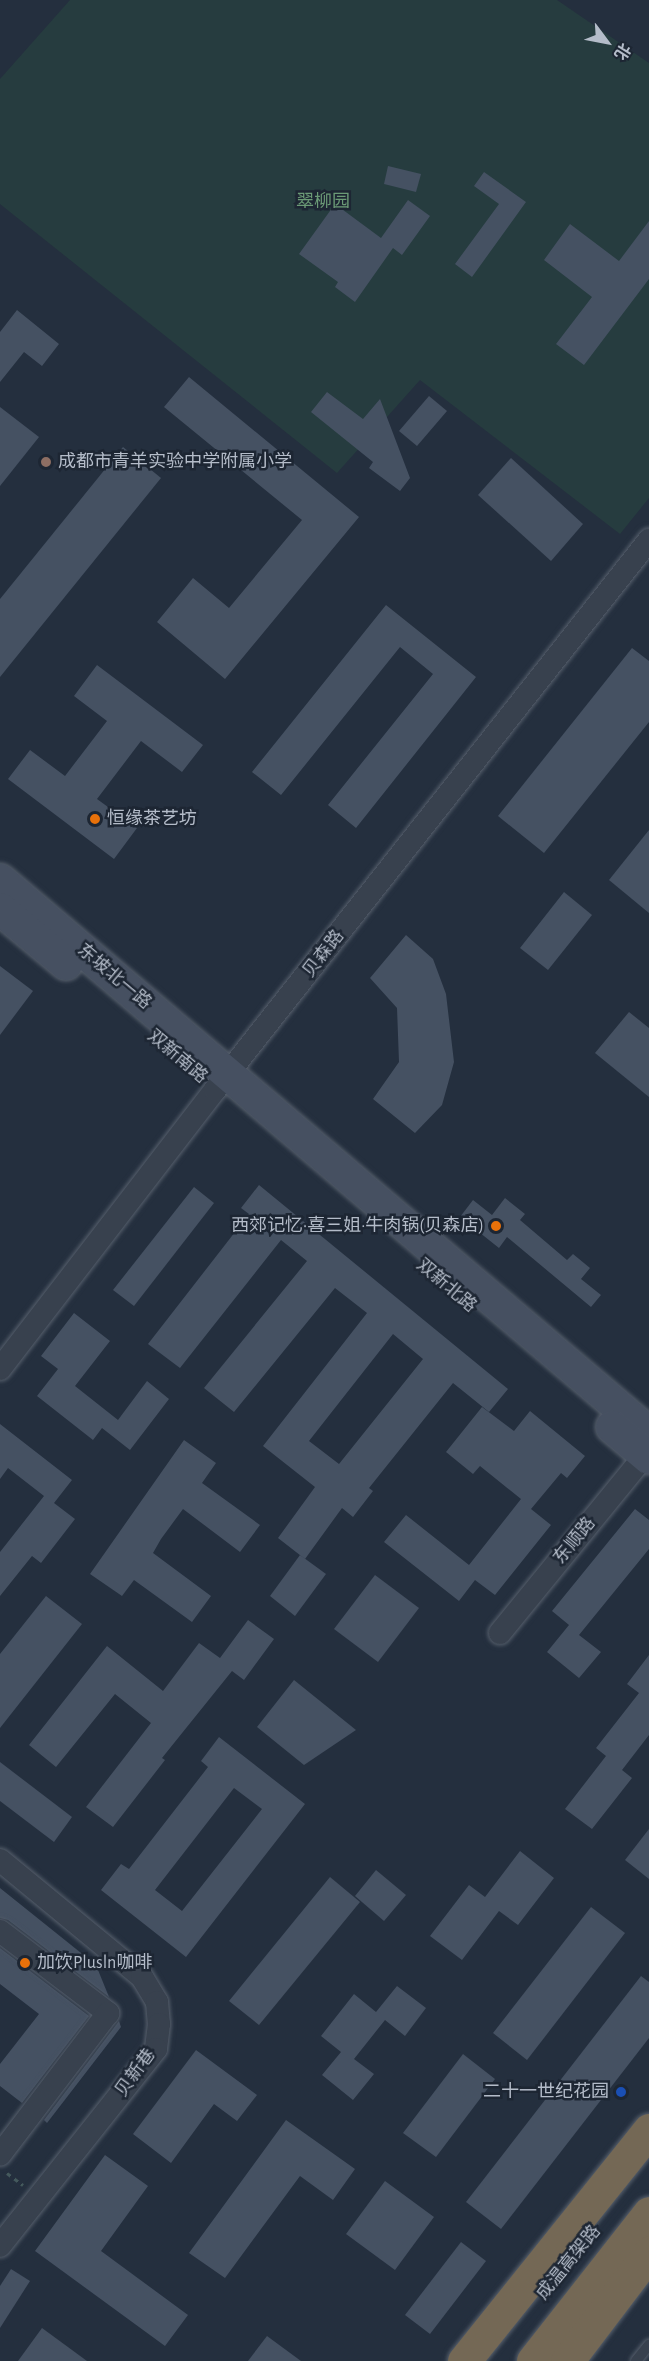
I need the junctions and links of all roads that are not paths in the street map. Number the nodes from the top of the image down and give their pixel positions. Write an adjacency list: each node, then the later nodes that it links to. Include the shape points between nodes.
1 (649, 540): 4 (street, 贝森路)
2 (0, 880): 4 (street, 东坡北一路)
3 (0, 909): 4 (street, 双新南路)
4 (222, 1082): 5 (street, 贝森路); 6 (street, 双新北路)
5 (0, 1369)
6 (648, 1449): 7 (street, 东顺路)
7 (500, 1633)
8 (0, 1860): 14 (street, 贝新巷, via 142,1977 157,2002 159,2024 156,2049)
9 (0, 1931): 11 (street, via 108,2013)
10 (649, 2130): 17 (highway)
11 (0, 2155)
12 (649, 2164): 18 (highway, 成温高架路)
13 (649, 2213): 19 (highway, 成温高架路)
14 (0, 2246)
15 (649, 2253): 20 (highway)
16 (649, 2344): 21 (lane)
17 (464, 2361)
18 (490, 2361)
19 (532, 2361)
20 (567, 2361)
21 (636, 2361)

